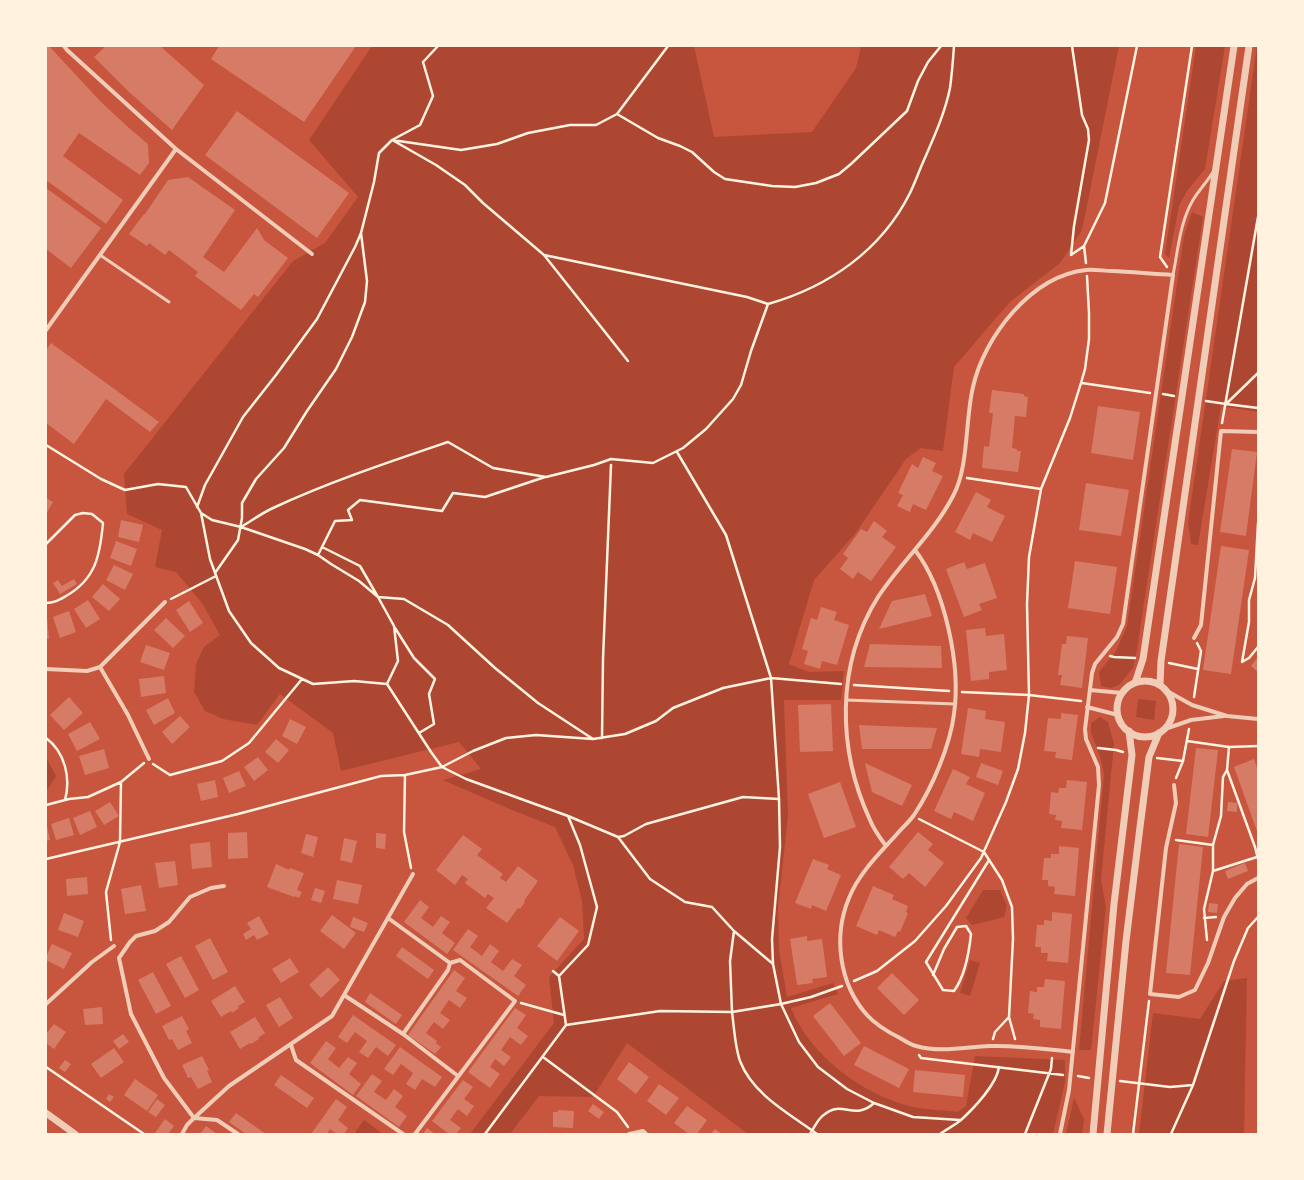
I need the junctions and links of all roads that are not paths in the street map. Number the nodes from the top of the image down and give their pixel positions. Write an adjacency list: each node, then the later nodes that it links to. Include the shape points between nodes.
1 (64, 46): 4 (street)
2 (1234, 46): 5 (street)
3 (1249, 46): 18 (street, via 1161,661)
4 (176, 149): 6 (street); 7 (street)
5 (1216, 169): 8 (lane, via 1186,214 1180,232); 17 (street, via 1144,659)
6 (312, 254)
7 (100, 255): 9 (lane); 10 (street)
8 (1173, 275): 12 (street, via 1087,270 1072,272 1047,283 1030,294 1017,307 997,333 982,360 973,387 961,477 950,501); 19 (street, via 1123,624 1117,637 1095,664)
9 (169, 302)
10 (46, 330)
11 (1258, 432): 14 (street, via 1221,432 1201,625)
12 (915, 550): 22 (street, via 899,567 878,598 863,627 852,658); 23 (street, via 930,572 946,618 953,654)
13 (165, 602): 15 (street)
14 (1194, 638)
15 (100, 667): 16 (street, via 86,671); 30 (street, via 128,715)
16 (46, 669)
17 (1135, 683): 18 (street, via 1144,681); 21 (street)
18 (1160, 685): 20 (street)
19 (1090, 690): 21 (street); 24 (street)
20 (1167, 691): 26 (street, via 1192,705); 29 (street, via 1172,699 1172,716)
21 (1122, 694): 25 (street)
22 (846, 700): 23 (lane); 32 (street, via 846,741 853,771 870,822)
23 (955, 704): 32 (street, via 954,715 932,782 913,816)
24 (1087, 707): 25 (street); 43 (street, via 1086,738 1098,767 1099,785)
25 (1118, 715): 28 (street)
26 (1227, 716): 27 (street); 29 (street, via 1191,720)
27 (1258, 719)
28 (1129, 731): 29 (street, via 1138,736 1149,737); 55 (street, via 1132,755 1114,904)
29 (1162, 731): 56 (street, via 1149,757 1126,941)
30 (149, 759)
31 (1174, 785): 34 (street, via 1176,803 1168,840 1150,994 1179,996 1195,990 1224,917 1247,884)
32 (886, 846): 43 (street, via 856,883 842,915 840,940 844,968 848,984 867,1015 880,1026 916,1046 935,1049 991,1046)
33 (413, 874): 36 (street)
34 (1258, 878)
35 (224, 886): 46 (street, via 211,888 190,897 169,922 155,931 136,936 119,958 131,1014 164,1078)
36 (388, 918): 38 (street); 39 (street)
37 (114, 946): 40 (street, via 92,962)
38 (450, 963): 41 (street, via 448,970); 44 (street, via 460,960 515,1002)
39 (344, 995): 41 (street); 42 (street, via 332,1016)
40 (46, 1004)
41 (403, 1034): 44 (street)
42 (291, 1045): 46 (street, via 229,1086); 51 (street, via 296,1060)
43 (1073, 1052): 54 (street, via 1070,1090)
44 (458, 1076): 52 (street)
45 (46, 1113): 48 (street)
46 (194, 1118): 49 (street); 50 (street, via 217,1120)
47 (630, 1133): 53 (street, via 643,1131)
48 (75, 1134)
49 (182, 1134)
50 (238, 1134)
51 (403, 1134)
52 (415, 1134)
53 (646, 1134)
54 (1060, 1134)
55 (1093, 1134)
56 (1107, 1134)

